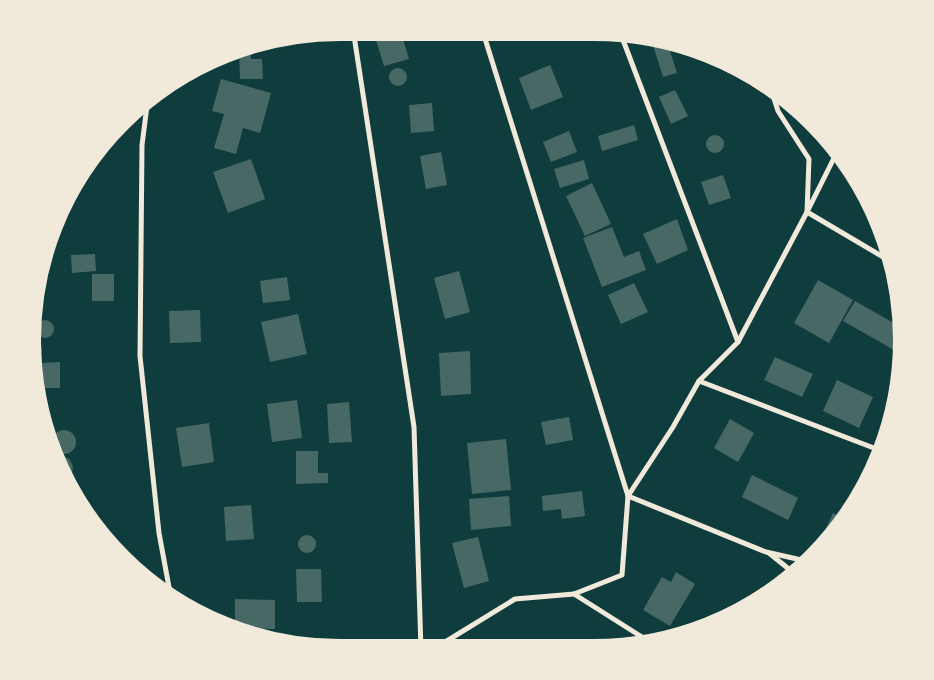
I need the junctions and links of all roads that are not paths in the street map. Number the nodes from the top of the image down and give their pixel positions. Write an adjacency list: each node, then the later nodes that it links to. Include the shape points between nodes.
1 (354, 38): 19 (street, via 414,427)
2 (485, 38): 12 (street)
3 (623, 39): 9 (street)
4 (773, 97): 7 (street, via 778,111 809,159)
5 (147, 108): 16 (street, via 142,145 140,356 159,533)
6 (835, 157): 7 (street)
7 (807, 212): 8 (street); 9 (street)
8 (885, 258)
9 (738, 342): 10 (street)
10 (700, 381): 11 (street); 12 (street)
11 (876, 449)
12 (628, 496): 13 (street); 17 (street, via 622,575)
13 (766, 552): 14 (street); 15 (street)
14 (801, 560)
15 (790, 570)
16 (170, 590)
17 (574, 594): 18 (street); 20 (street, via 516,599)
18 (645, 638)
19 (421, 642)
20 (445, 642)

